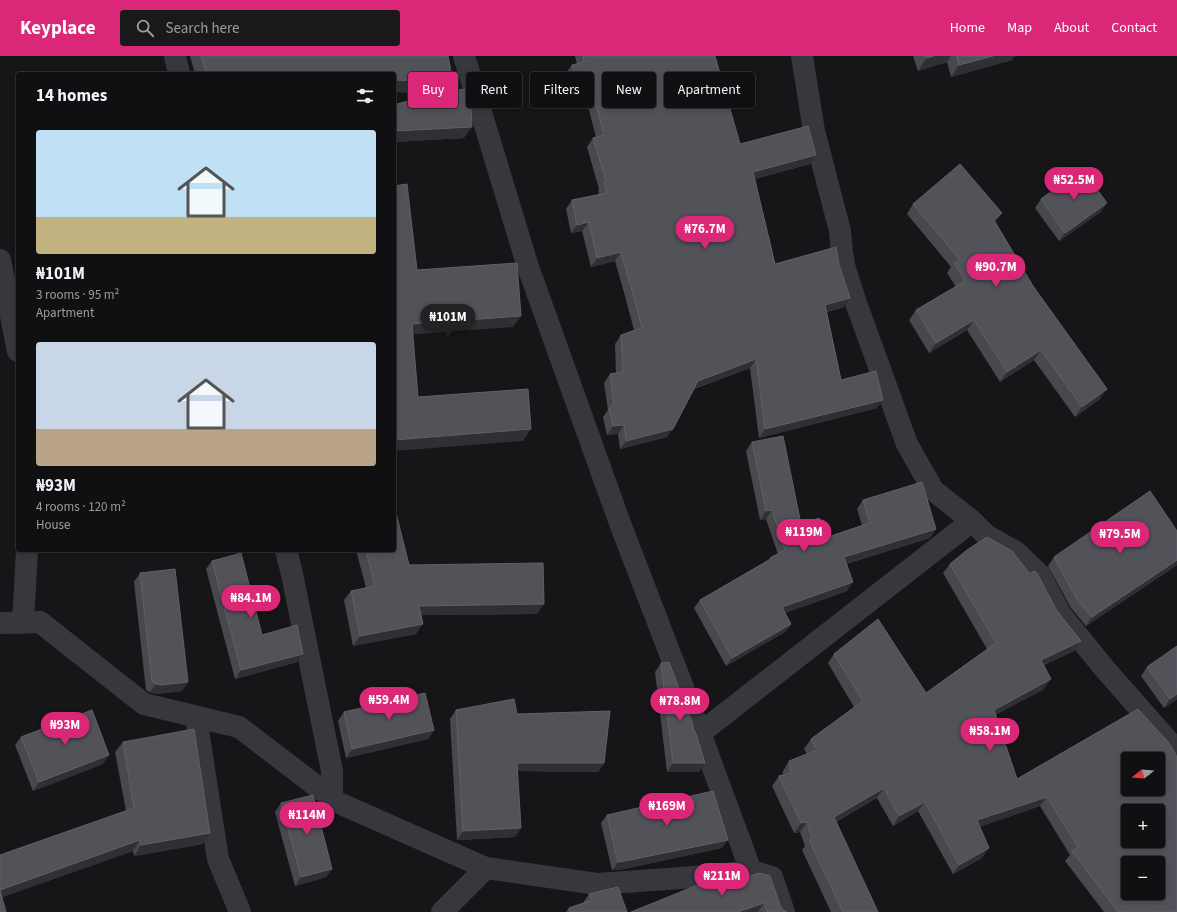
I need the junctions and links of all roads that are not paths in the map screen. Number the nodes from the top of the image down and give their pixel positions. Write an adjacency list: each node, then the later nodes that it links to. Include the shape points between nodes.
1 (175, 56): 4 (street)
2 (464, 56): 13 (street, via 528,267)
3 (802, 56): 7 (street, via 814,131 840,231 845,269 907,444 933,490)
4 (179, 72)
5 (0, 260): 6 (street)
6 (16, 341)
7 (972, 521): 13 (street); 14 (street, via 987,536 1016,552 1040,575 1061,615)
8 (27, 552): 10 (street)
9 (286, 552): 15 (street, via 332,772)
10 (23, 622): 11 (street); 12 (street, via 40,622 144,704)
11 (0, 623)
12 (196, 717): 15 (street, via 239,727); 18 (street, via 218,859)
13 (699, 734): 17 (street)
14 (1177, 751)
15 (332, 800): 16 (street)
16 (486, 868): 17 (street, via 597,884); 19 (street)
17 (751, 871): 20 (street, via 772,877)
18 (240, 912)
19 (442, 912)
20 (784, 912)

